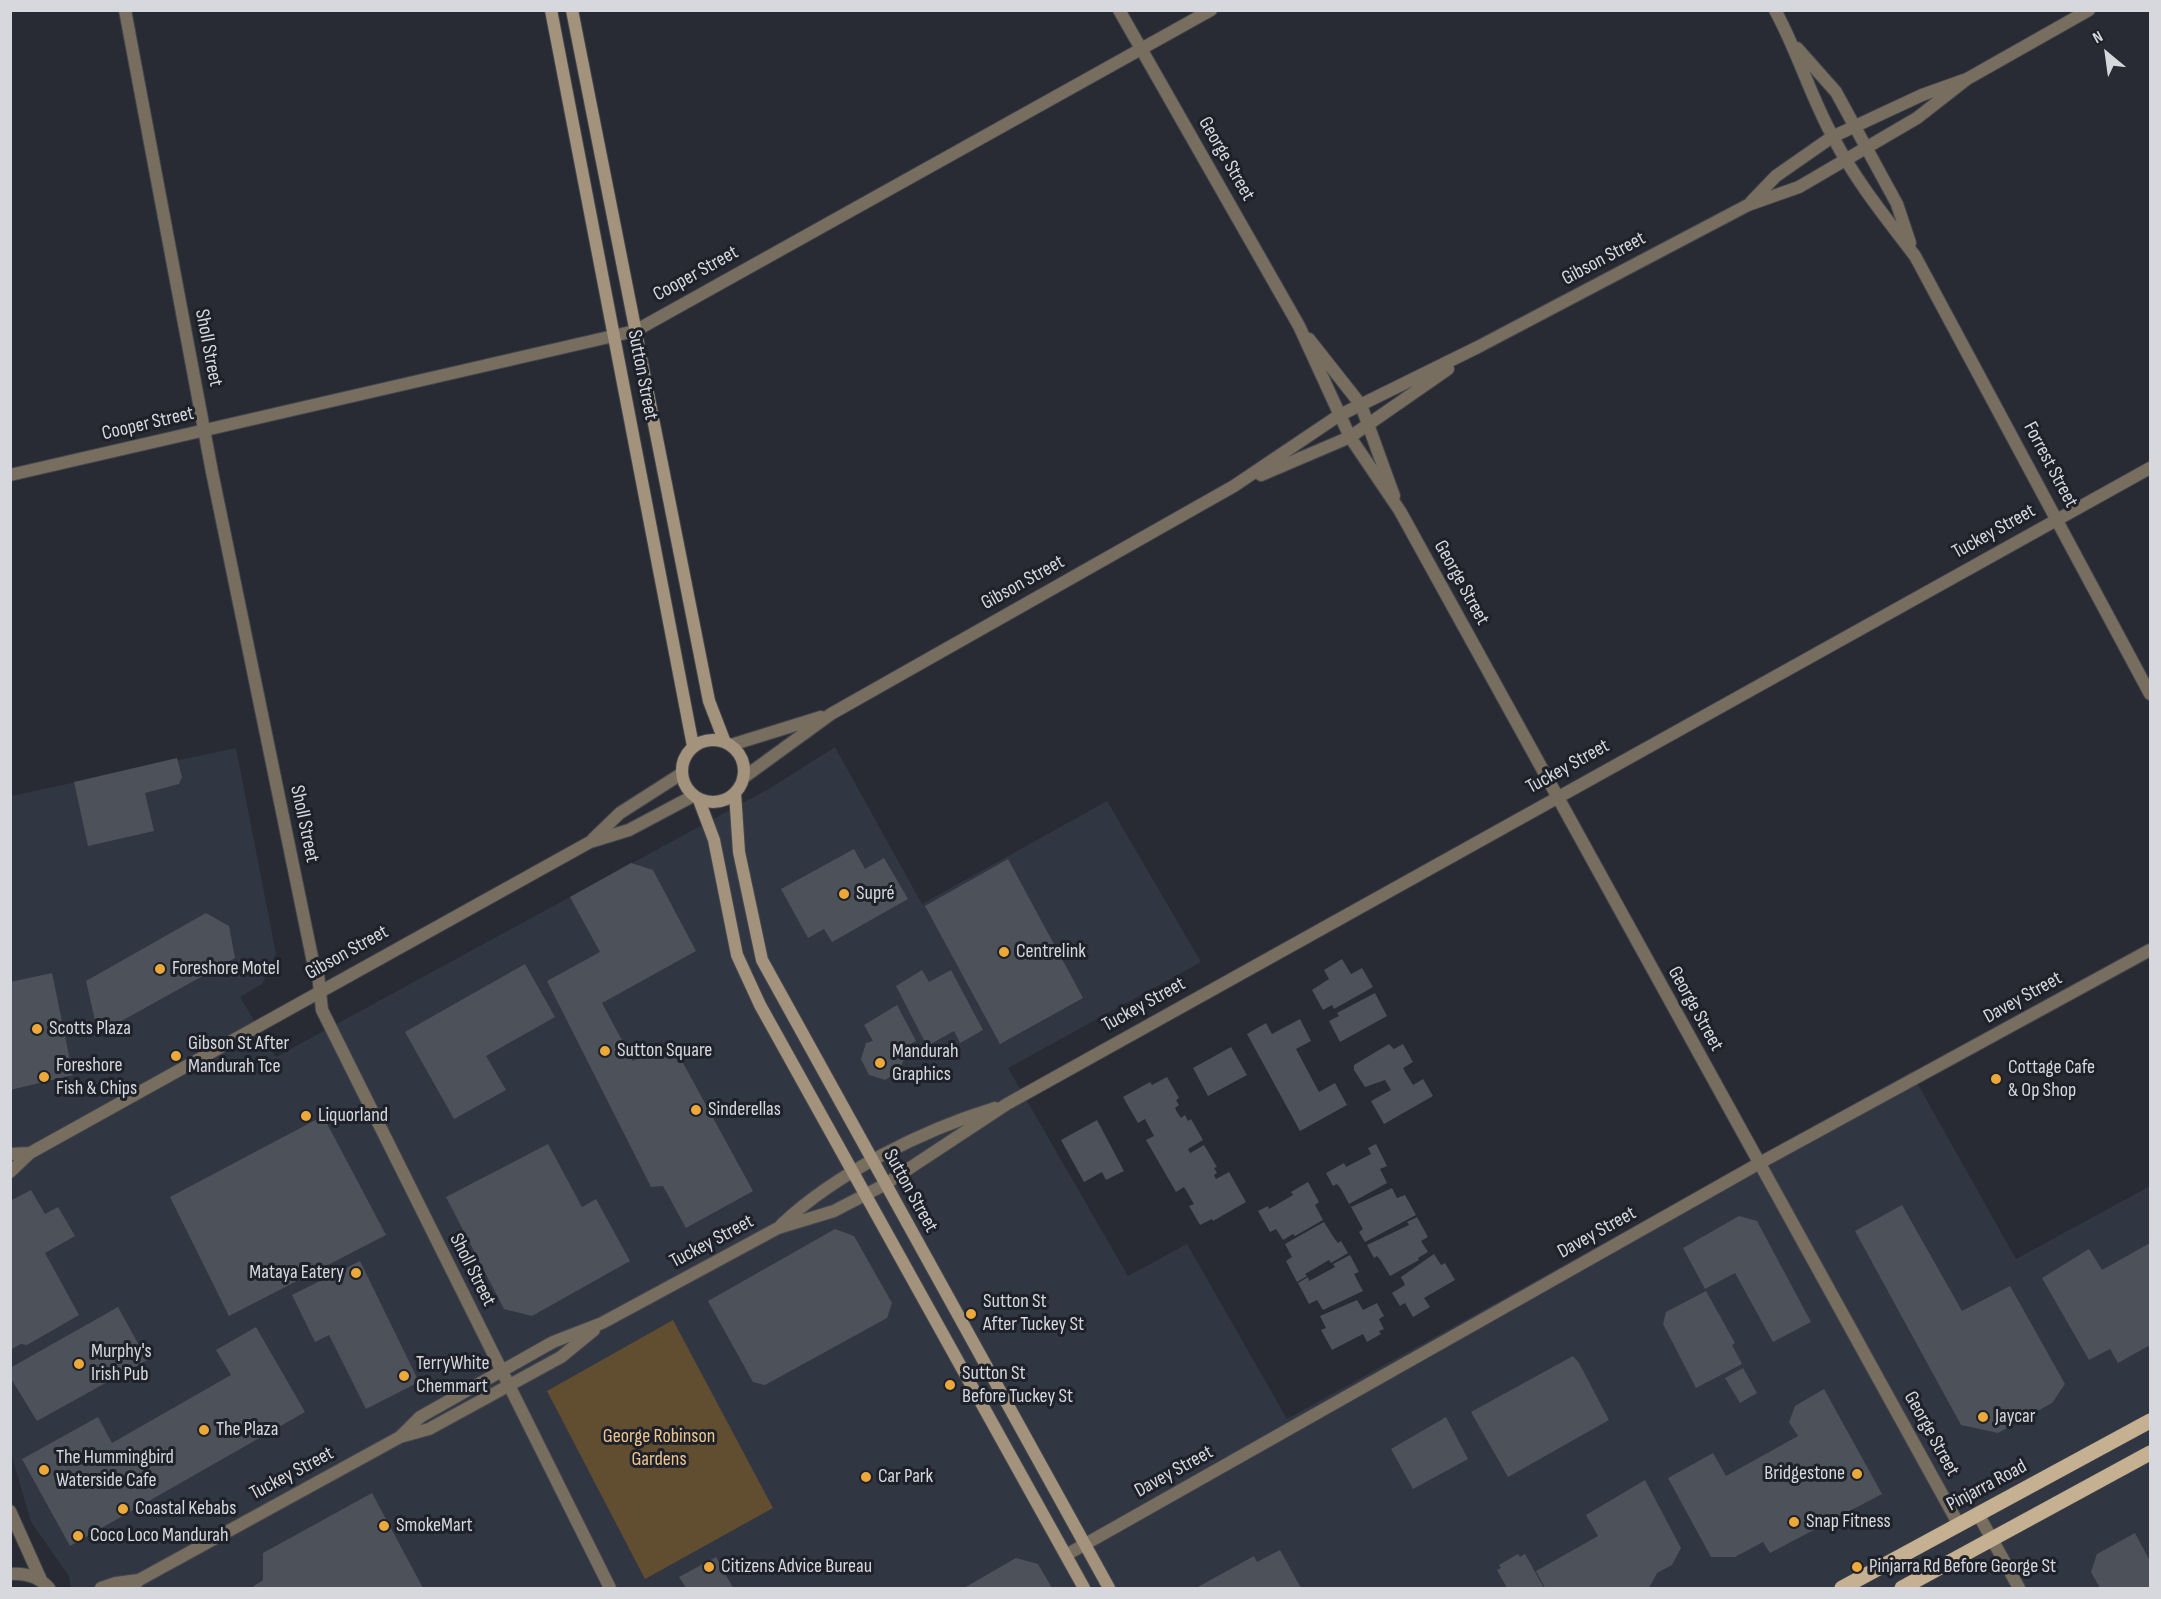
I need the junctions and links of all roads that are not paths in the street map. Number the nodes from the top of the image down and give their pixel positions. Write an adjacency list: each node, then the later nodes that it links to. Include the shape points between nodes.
1 (125, 10): 24 (street, Sholl Street)
2 (551, 10): 19 (main road, Sutton Street)
3 (572, 10): 18 (main road, Sutton Street)
4 (1119, 10): 9 (street, George Street)
5 (1210, 10): 9 (street, Cooper Street)
6 (1775, 10): 8 (street, Forrest Street)
7 (2089, 10): 10 (street, Gibson Street)
8 (1793, 44): 11 (street, Forrest Street, via 1832,87); 12 (street, Forrest Street, via 1808,88)
9 (1141, 49): 17 (street, George Street); 18 (street, Cooper Street)
10 (1967, 78): 11 (street, Gibson Street); 13 (street, Gibson Street, via 1917,118)
11 (1855, 126): 12 (street, Gibson Street); 13 (street, Forrest Street)
12 (1833, 137): 14 (street, Forrest Street); 15 (street, Gibson Street, via 1776,176)
13 (1866, 147): 14 (street, Gibson Street); 16 (street, Forrest Street, via 1897,204)
14 (1845, 159): 15 (street, Gibson Street, via 1799,187); 16 (street, Forrest Street)
15 (1748, 205): 20 (street, Gibson Street)
16 (1915, 256): 30 (street, Forrest Street)
17 (1299, 326): 21 (street, George Street); 22 (street, George Street)
18 (635, 331): 19 (street, Cooper Street); 33 (main road, Sutton Street, via 709,701)
19 (614, 334): 24 (street, Cooper Street); 34 (main road, Sutton Street)
20 (1478, 347): 21 (street, Gibson Street); 23 (street, Gibson Street)
21 (1361, 405): 22 (street, Gibson Street); 23 (street, George Street)
22 (1338, 416): 25 (street, George Street); 28 (street, Gibson Street)
23 (1370, 424): 25 (street, Gibson Street); 29 (street, George Street)
24 (204, 431): 27 (street, Cooper Street); 42 (street, Sholl Street)
25 (1350, 437): 28 (street, Gibson Street); 29 (street, George Street)
26 (2151, 468): 30 (street, Tuckey Street)
27 (10, 475)
28 (1234, 486): 32 (street, Gibson Street)
29 (1400, 511): 38 (street, George Street)
30 (2057, 520): 31 (street, Forrest Street); 38 (street, Tuckey Street)
31 (2151, 694)
32 (831, 714): 33 (street, Gibson Street); 36 (street, Gibson Street)
33 (727, 742): 34 (main road, via 704,741); 36 (main road, via 742,760)
34 (693, 746): 35 (main road, via 682,763)
35 (681, 774): 39 (main road, via 683,783); 40 (street, Gibson Street, via 620,813)
36 (743, 778): 37 (main road)
37 (735, 793): 39 (main road, via 718,802); 46 (main road, Sutton Street, via 739,852 762,960)
38 (1556, 796): 43 (street, Tuckey Street); 47 (street, George Street)
39 (696, 798): 40 (street, Gibson Street, via 629,830); 49 (main road, Sutton Street, via 714,840 737,955 760,1005)
40 (590, 842): 42 (street, Gibson Street)
41 (2151, 950): 47 (street, Davey Street)
42 (320, 991): 44 (street, Gibson Street); 54 (street, Sholl Street, via 326,1019)
43 (1007, 1104): 46 (street, Tuckey Street, via 950,1122); 50 (street, Tuckey Street)
44 (30, 1153): 45 (street, Gibson Street); 48 (street, Gibson Street)
45 (10, 1154)
46 (872, 1163): 49 (street, Tuckey Street); 50 (main road, Sutton Street)
47 (1758, 1164): 61 (street, George Street); 63 (street, Davey Street)
48 (10, 1172)
49 (853, 1173): 51 (main road, Sutton Street); 52 (street, Tuckey Street, via 822,1189)
50 (884, 1185): 51 (street, Tuckey Street); 63 (main road, Sutton Street)
51 (865, 1195): 52 (street, Tuckey Street, via 834,1211); 64 (main road, Sutton Street)
52 (778, 1228): 53 (street, Tuckey Street)
53 (602, 1323): 54 (street, Tuckey Street, via 553,1342); 55 (street, Tuckey Street, via 561,1357)
54 (501, 1372): 55 (street, Sholl Street); 57 (street, Tuckey Street, via 420,1417)
55 (509, 1385): 57 (street, Tuckey Street, via 429,1429); 69 (street, Sholl Street)
56 (2151, 1421): 60 (main road, Pinjarra Road)
57 (400, 1437): 67 (street, Tuckey Street)
58 (2151, 1453): 62 (main road)
59 (10, 1511): 66 (street)
60 (1978, 1514): 61 (main road, Pinjarra Road); 62 (street)
61 (1959, 1525): 72 (main road, Pinjarra Road)
62 (1992, 1540): 73 (main road); 74 (street)
63 (1084, 1545): 64 (street, Davey Street); 71 (main road, Sutton Street)
64 (1066, 1555): 70 (main road, Sutton Street)
65 (10, 1574): 66 (street, via 21,1573)
66 (45, 1584)
67 (136, 1584): 68 (street, Tuckey Street, via 117,1583)
68 (101, 1588)
69 (610, 1588)
70 (1084, 1588)
71 (1109, 1588)
72 (1842, 1588)
73 (1902, 1588)
74 (2019, 1588)

